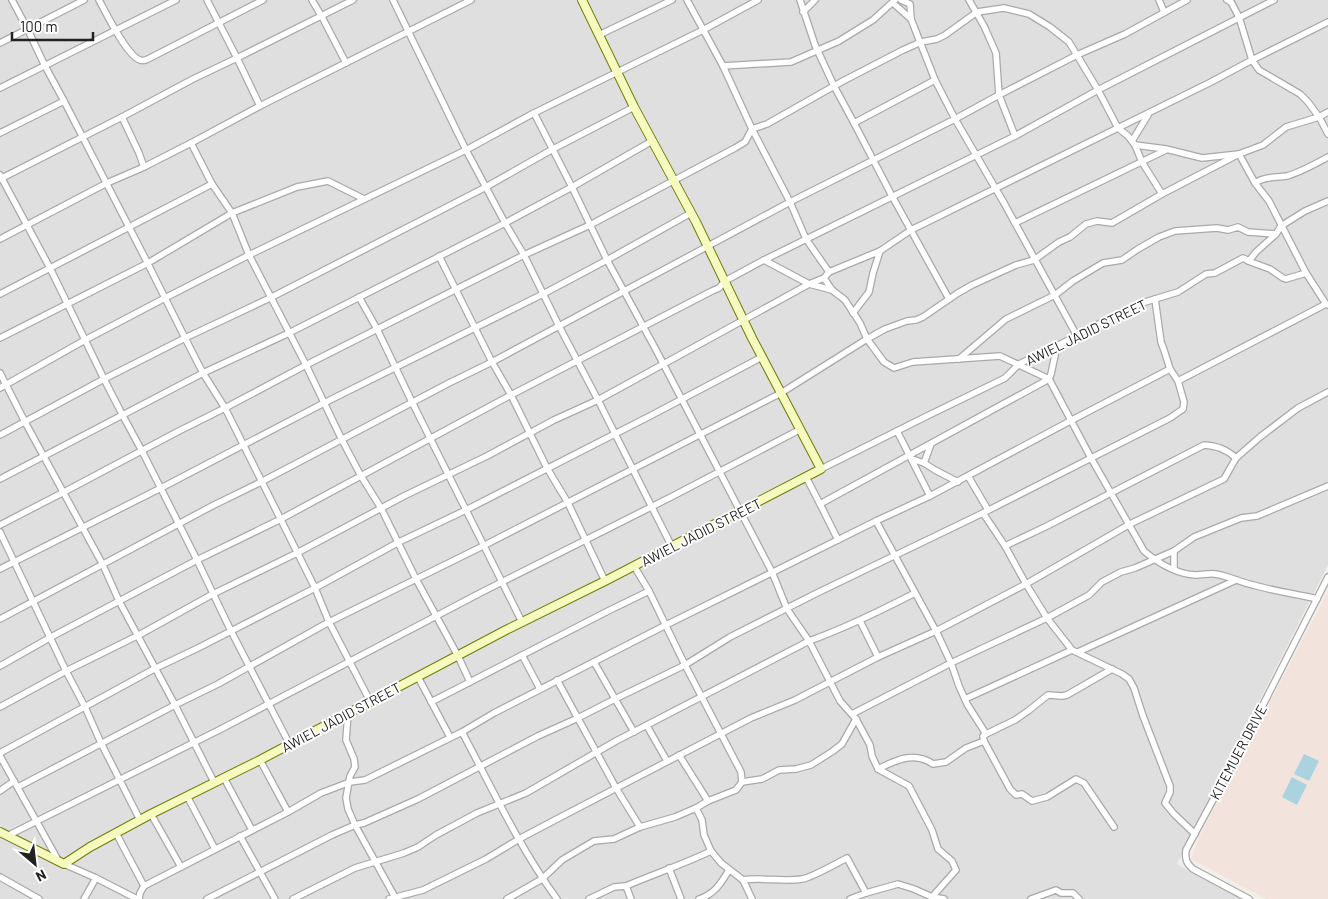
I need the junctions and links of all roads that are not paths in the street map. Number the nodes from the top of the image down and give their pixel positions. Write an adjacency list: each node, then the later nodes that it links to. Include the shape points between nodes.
1 (12, 0): 32 (street)
2 (84, 0): 32 (street)
3 (100, 0): 33 (street)
4 (176, 0): 33 (street)
5 (207, 0): 31 (street)
6 (263, 0): 31 (street)
7 (312, 0): 27 (street)
8 (353, 0): 27 (street)
9 (393, 0): 35 (street)
10 (471, 0): 35 (street)
11 (582, 0): 36 (street)
12 (672, 0): 36 (street)
13 (688, 0): 34 (street)
14 (758, 0): 34 (street)
15 (800, 0): 24 (street)
16 (815, 0): 24 (street)
17 (901, 0): 29 (street, via 910,4)
18 (969, 0): 25 (street)
19 (1159, 0): 26 (street)
20 (1187, 0): 26 (street)
21 (1274, 0): 28 (street)
22 (894, 1): 29 (street); 39 (street, via 867,24)
23 (1230, 1): 28 (street)
24 (803, 12): 39 (street)
25 (977, 12): 38 (street, via 945,35); 40 (street, via 1004,8 1029,14 1069,42); 51 (street, via 996,53)
26 (1164, 12): 40 (street)
27 (322, 17): 41 (street); 43 (street)
28 (1239, 17): 42 (street); 50 (street)
29 (911, 19): 38 (street)
30 (1328, 22): 42 (street)
31 (218, 23): 33 (street, via 143,60 132,54); 41 (street)
32 (28, 28): 37 (street); 44 (street)
33 (115, 30): 44 (street)
34 (703, 30): 45 (street); 46 (street)
35 (409, 32): 43 (street); 71 (street)
36 (599, 35): 46 (street)
37 (0, 42)
38 (921, 42): 47 (street); 48 (street)
39 (817, 51): 45 (street, via 791,62); 48 (street)
40 (1077, 55): 50 (street); 51 (street)
41 (237, 58): 53 (street); 58 (street)
42 (1252, 60): 57 (street); 59 (street, via 1261,72 1300,94)
43 (346, 63): 53 (street)
44 (45, 66): 49 (street); 52 (street)
45 (723, 66): 63 (street)
46 (617, 71): 54 (street); 56 (street)
47 (935, 80): 60 (street); 61 (street)
48 (834, 86): 61 (street); 63 (street, via 767,124)
49 (0, 88)
50 (1098, 90): 62 (street); 67 (street)
51 (999, 95): 60 (street); 67 (street)
52 (64, 101): 64 (street); 66 (street)
53 (260, 106): 69 (street)
54 (634, 107): 68 (street); 72 (street)
55 (1328, 112): 59 (street)
56 (534, 113): 71 (street); 72 (street)
57 (1150, 113): 62 (street); 70 (street)
58 (122, 117): 66 (street); 79 (street)
59 (1319, 117): 65 (street); 74 (street, via 1286,127 1263,145)
60 (955, 119): 75 (street); 77 (street)
61 (854, 123): 77 (street)
62 (1118, 128): 70 (street); 87 (street)
63 (752, 129): 81 (street, via 745,142); 92 (street)
64 (0, 133)
65 (1328, 134)
66 (82, 136): 80 (street); 83 (street)
67 (1015, 136): 75 (street)
68 (652, 141): 81 (street); 86 (street)
69 (191, 143): 79 (street); 84 (street)
70 (1133, 143): 73 (street); 78 (street)
71 (466, 150): 85 (street); 90 (street)
72 (553, 150): 85 (street); 86 (street)
73 (1166, 150): 74 (street, via 1202,158); 78 (street)
74 (1239, 154): 82 (street); 88 (street)
75 (975, 155): 87 (street); 89 (street)
76 (1328, 157): 82 (street, via 1286,176)
77 (874, 160): 89 (street); 92 (street)
78 (1142, 162): 88 (street); 96 (street)
79 (144, 167): 83 (street)
80 (0, 178): 97 (street)
81 (674, 180): 94 (street); 98 (street)
82 (1255, 182): 99 (street)
83 (107, 183): 97 (street); 100 (street)
84 (212, 184): 93 (street); 100 (street)
85 (486, 187): 95 (street); 129 (street)
86 (572, 187): 95 (street); 98 (street)
87 (995, 188): 96 (street); 101 (street)
88 (1162, 194): 112 (street, via 1112,222 1086,224)
89 (892, 196): 101 (street); 104 (street)
90 (364, 199): 93 (street, via 328,181 297,187); 107 (street)
91 (1328, 201): 99 (street, AWIEL JADID STREET)
92 (790, 202): 104 (street); 105 (street)
93 (232, 213): 107 (street); 114 (street)
94 (691, 213): 105 (street); 110 (street)
95 (504, 223): 108 (street); 109 (street)
96 (1015, 223): 112 (street)
97 (27, 225): 103 (street); 115 (street)
98 (590, 225): 108 (street); 110 (street)
99 (1281, 226): 102 (street, AWIEL JADID STREET); 117 (street)
100 (130, 227): 114 (street); 115 (street)
101 (911, 230): 106 (street); 130 (street)
102 (1276, 234): 113 (street, AWIEL JADID STREET); 127 (street, via 1248,232 1238,227 1174,231 1122,260 1103,263)
103 (0, 239)
104 (806, 239): 111 (street); 116 (street)
105 (707, 247): 119 (street); 123 (street)
106 (880, 251): 116 (street); 134 (street, via 869,292)
107 (249, 255): 128 (street); 129 (street)
108 (524, 255): 121 (street); 125 (street)
109 (439, 256): 121 (street); 126 (street)
110 (607, 260): 123 (street); 125 (street)
111 (764, 260): 119 (street); 120 (street)
112 (1034, 260): 127 (street); 130 (street, via 986,278)
113 (1248, 261): 117 (street, via 1286,279); 131 (street, AWIEL JADID STREET, via 1242,258 1215,273 1206,274 1178,292)
114 (148, 263): 128 (street); 132 (street)
115 (50, 268): 124 (street); 132 (street)
116 (829, 272): 118 (street)
117 (1306, 273): 133 (street)
118 (824, 278): 120 (street); 122 (street)
119 (724, 281): 135 (street); 138 (street, via 719,288)
120 (809, 284): 122 (street); 135 (street)
121 (455, 289): 137 (street); 139 (street)
122 (832, 290): 134 (street, via 845,300)
123 (623, 291): 136 (street); 138 (street)
124 (0, 294)
125 (543, 294): 136 (street); 137 (street)
126 (359, 296): 139 (street); 140 (street)
127 (1055, 296): 141 (street); 148 (street, via 1006,319)
128 (165, 298): 143 (street); 145 (street)
129 (270, 298): 140 (street); 143 (street)
130 (949, 299): 144 (street, via 923,317 885,329)
131 (1155, 299): 141 (street, AWIEL JADID STREET); 155 (street, via 1161,342)
132 (67, 304): 142 (street); 145 (street)
133 (1327, 304): 160 (street)
134 (853, 314): 144 (street)
135 (743, 319): 147 (street); 151 (street)
136 (559, 326): 149 (street); 150 (street)
137 (476, 327): 149 (street); 154 (street)
138 (643, 328): 150 (street); 151 (street)
139 (377, 329): 153 (street); 154 (street)
140 (289, 332): 153 (street); 157 (street)
141 (1077, 336): 146 (street, AWIEL JADID STREET)
142 (0, 338)
143 (185, 338): 157 (street); 158 (street)
144 (868, 339): 148 (street, via 884,362 894,368 913,362); 164 (street)
145 (85, 340): 158 (street); 161 (street)
146 (1057, 346): 152 (street, AWIEL JADID STREET); 159 (street)
147 (762, 357): 164 (street); 166 (street)
148 (959, 359): 152 (street, via 1000,356)
149 (492, 362): 165 (street); 168 (street)
150 (578, 362): 165 (street); 167 (street)
151 (663, 364): 166 (street); 167 (street)
152 (1019, 364): 159 (street); 175 (street, AWIEL JADID STREET, via 1005,378)
153 (306, 365): 169 (street); 170 (street)
154 (395, 367): 168 (street); 169 (street)
155 (1170, 369): 160 (street); 172 (street)
156 (0, 373): 161 (street)
157 (203, 373): 170 (street); 171 (street)
158 (104, 379): 171 (street); 173 (street)
159 (1049, 379): 172 (street); 183 (street)
160 (1178, 381): 187 (street, via 1184,402 1179,413)
161 (6, 384): 162 (street); 173 (street)
162 (0, 388)
163 (1328, 392): 188 (street, via 1298,408)
164 (781, 393): 174 (street); 178 (street)
165 (512, 395): 176 (street); 180 (street)
166 (681, 399): 177 (street); 178 (street)
167 (598, 400): 176 (street); 177 (street)
168 (412, 402): 180 (street); 181 (street)
169 (324, 403): 181 (street); 182 (street)
170 (225, 408): 182 (street); 184 (street)
171 (122, 416): 184 (street); 185 (street)
172 (1072, 420): 187 (street); 196 (street)
173 (25, 422): 179 (street); 185 (street)
174 (799, 430): 192 (street); 193 (street)
175 (898, 430): 186 (street); 192 (street, AWIEL JADID STREET)
176 (530, 433): 190 (street); 194 (street)
177 (615, 433): 190 (street); 191 (street)
178 (700, 434): 191 (street); 193 (street)
179 (0, 435)
180 (431, 438): 194 (street); 195 (street)
181 (342, 440): 195 (street); 199 (street)
182 (243, 444): 199 (street); 202 (street)
183 (931, 444): 186 (street); 189 (street)
184 (142, 451): 202 (street); 203 (street)
185 (44, 456): 198 (street); 203 (street)
186 (911, 458): 189 (street); 205 (street); 207 (street)
187 (1091, 458): 204 (street); 212 (street)
188 (1236, 458): 204 (street, via 1228,451 1204,445); 215 (street, via 1224,479)
189 (924, 463): 200 (street)
190 (547, 468): 206 (street); 210 (street)
191 (634, 469): 206 (street); 208 (street)
192 (820, 469): 197 (street, AWIEL JADID STREET)
193 (720, 471): 208 (street); 211 (street)
194 (448, 475): 209 (street); 210 (street)
195 (361, 476): 209 (street); 213 (street)
196 (968, 476): 200 (street); 212 (street)
197 (806, 477): 207 (street); 211 (street, AWIEL JADID STREET)
198 (0, 479)
199 (262, 482): 213 (street); 217 (street)
200 (958, 482): 205 (street)
201 (1328, 486): 226 (street, via 1257,516 1241,518 1194,537)
202 (161, 488): 217 (street); 218 (street)
203 (64, 492): 216 (street); 218 (street)
204 (1111, 493): 215 (street); 224 (street)
205 (930, 496): 214 (street)
206 (568, 503): 220 (street); 223 (street)
207 (820, 504): 221 (street)
208 (652, 506): 220 (street); 225 (street)
209 (381, 508): 222 (street); 227 (street)
210 (466, 510): 222 (street); 223 (street)
211 (740, 511): 225 (street, AWIEL JADID STREET); 236 (street)
212 (986, 512): 224 (street); 228 (street)
213 (281, 518): 227 (street); 230 (street)
214 (876, 521): 221 (street); 228 (street)
215 (1130, 524): 229 (street, via 1144,551); 242 (street)
216 (0, 525)
217 (178, 525): 230 (street); 232 (street)
218 (82, 528): 231 (street); 232 (street)
219 (0, 532): 231 (street)
220 (585, 539): 240 (street); 241 (street)
221 (838, 540): 236 (street)
222 (399, 542): 238 (street); 243 (street)
223 (483, 546): 238 (street); 241 (street)
224 (1005, 546): 242 (street)
225 (672, 547): 233 (street, AWIEL JADID STREET)
226 (1174, 551): 229 (street); 235 (street)
227 (297, 553): 243 (street); 246 (street)
228 (895, 556): 245 (street); 250 (street)
229 (1154, 559): 235 (street); 252 (street, via 1102,582 1089,595)
230 (197, 560): 246 (street); 249 (street)
231 (14, 562): 234 (street); 248 (street)
232 (103, 565): 248 (street); 249 (street)
233 (634, 566): 240 (street, AWIEL JADID STREET); 244 (street)
234 (0, 569)
235 (1174, 569): 239 (street)
236 (772, 572): 250 (street); 257 (street)
237 (1328, 577): 247 (street, KITEMUER DRIVE)
238 (416, 579): 251 (street); 255 (street)
239 (1236, 580): 247 (street); 263 (street)
240 (605, 581): 256 (street, AWIEL JADID STREET)
241 (502, 582): 251 (street); 256 (street)
242 (1026, 584): 252 (street); 259 (street)
243 (315, 588): 255 (street); 258 (street)
244 (649, 591): 257 (street); 264 (street)
245 (915, 593): 254 (street); 259 (street)
246 (213, 594): 258 (street); 260 (street)
247 (1317, 599): 333 (street, KITEMUER DRIVE)
248 (34, 601): 253 (street); 261 (street)
249 (120, 601): 260 (street); 261 (street)
250 (787, 609): 262 (street); 270 (street, via 730,637)
251 (436, 616): 265 (street); 267 (street)
252 (1046, 618): 263 (street); 269 (street)
253 (0, 619)
254 (860, 621): 262 (street); 266 (street)
255 (329, 622): 267 (street); 272 (street)
256 (522, 622): 265 (street, AWIEL JADID STREET)
257 (666, 625): 268 (street); 270 (street)
258 (231, 631): 272 (street); 273 (street)
259 (936, 631): 266 (street); 269 (street)
260 (138, 635): 273 (street); 275 (street)
261 (50, 637): 271 (street); 275 (street)
262 (809, 641): 278 (street); 281 (street)
263 (1075, 651): 274 (street); 283 (street)
264 (522, 655): 279 (street); 280 (street)
265 (458, 656): 276 (street, AWIEL JADID STREET); 279 (street)
266 (878, 658): 278 (street)
267 (349, 662): 284 (street); 286 (street)
268 (594, 662): 277 (street); 282 (street)
269 (951, 663): 283 (street); 291 (street)
270 (684, 665): 281 (street); 282 (street)
271 (0, 666)
272 (249, 667): 286 (street); 287 (street)
273 (156, 668): 287 (street); 288 (street)
274 (1112, 669): 297 (street, via 1067,695 1048,695 1015,720); 333 (street, via 1129,679 1134,688 1170,786 1166,803)
275 (66, 671): 288 (street); 289 (street)
276 (418, 677): 284 (street, AWIEL JADID STREET); 285 (street)
277 (557, 680): 280 (street); 292 (street)
278 (830, 681): 291 (street, via 840,702); 296 (street)
279 (470, 682): 285 (street)
280 (540, 689): 294 (street)
281 (701, 696): 293 (street); 296 (street)
282 (614, 699): 292 (street); 295 (street)
283 (965, 699): 297 (street)
284 (370, 701): 290 (street, AWIEL JADID STREET)
285 (431, 702): 298 (street)
286 (270, 704): 300 (street); 302 (street)
287 (175, 705): 300 (street); 301 (street)
288 (85, 706): 301 (street); 304 (street)
289 (0, 707)
290 (348, 713): 302 (street, AWIEL JADID STREET); 314 (street, via 346,740 355,767)
291 (854, 717): 309 (street, via 870,745); 315 (street, via 842,744 811,765 796,770 779,770)
292 (578, 718): 303 (street); 308 (street)
293 (646, 726): 295 (street); 307 (street)
294 (462, 732): 298 (street); 308 (street)
295 (634, 732): 303 (street)
296 (721, 733): 305 (street); 315 (street, via 741,772)
297 (986, 734): 299 (street)
298 (450, 737): 314 (street, via 365,780)
299 (984, 741): 309 (street, via 966,748 946,762 933,764 916,757 898,760); 329 (street, via 1016,795 1022,794 1032,801 1047,797 1076,779 1084,783)
300 (194, 742): 311 (street); 313 (street)
301 (101, 743): 311 (street); 316 (street)
302 (290, 745): 306 (street, AWIEL JADID STREET)
303 (597, 753): 317 (street); 321 (street)
304 (0, 754): 312 (street)
305 (679, 755): 307 (street); 320 (street)
306 (260, 760): 310 (street, AWIEL JADID STREET); 323 (street)
307 (667, 761): 317 (street)
308 (480, 766): 321 (street); 327 (street, via 409,803)
309 (878, 769): 353 (street, via 909,786 938,849 952,861 956,870)
310 (224, 778): 313 (street, AWIEL JADID STREET); 330 (street)
311 (120, 780): 325 (street); 326 (street)
312 (14, 781): 316 (street); 318 (street)
313 (214, 782): 319 (street, AWIEL JADID STREET)
314 (350, 782): 323 (street); 327 (street, via 346,798)
315 (742, 782): 320 (street, via 736,790)
316 (18, 787): 326 (street)
317 (616, 788): 328 (street); 335 (street)
318 (0, 791)
319 (187, 796): 324 (street, AWIEL JADID STREET); 336 (street)
320 (708, 801): 322 (street)
321 (500, 804): 335 (street); 339 (street, via 469,817 418,847)
322 (696, 808): 328 (street); 337 (street)
323 (288, 812): 330 (street)
324 (151, 814): 325 (street, AWIEL JADID STREET); 340 (street)
325 (140, 820): 331 (street, AWIEL JADID STREET)
326 (37, 822): 332 (street); 338 (street)
327 (355, 825): 339 (street); 343 (street)
328 (640, 826): 346 (street, via 614,839 594,841 562,860)
329 (1114, 827)
330 (252, 830): 334 (street)
331 (116, 833): 338 (street, AWIEL JADID STREET); 348 (street)
332 (4, 834): 338 (street)
333 (1195, 834): 371 (street, KITEMUER DRIVE, via 1186,850 1187,863)
334 (240, 836): 336 (street); 343 (street)
335 (519, 839): 346 (street); 352 (street, via 423,890)
336 (215, 849): 340 (street)
337 (711, 851): 341 (street); 342 (street)
338 (61, 862): 345 (street)
339 (376, 862): 352 (street); 359 (street, via 355,868)
340 (181, 867): 348 (street)
341 (669, 868): 349 (street); 364 (street)
342 (729, 870): 347 (street); 365 (street, via 714,892)
343 (260, 873): 357 (street); 358 (street)
344 (0, 877): 351 (street)
345 (96, 878): 355 (street); 356 (street)
346 (542, 879): 360 (street); 361 (street)
347 (743, 880): 350 (street, via 804,879 847,858); 366 (street)
348 (144, 886): 356 (street)
349 (626, 886): 362 (street, via 614,887); 363 (street)
350 (866, 893): 353 (street, via 898,884); 367 (street)
351 (30, 897): 354 (street)
352 (393, 898)
353 (932, 898): 368 (street)
354 (39, 899)
355 (84, 899)
356 (138, 899)
357 (207, 899)
358 (275, 899)
359 (293, 899)
360 (507, 899)
361 (557, 899)
362 (589, 899)
363 (631, 899)
364 (681, 899)
365 (699, 899)
366 (752, 899)
367 (850, 899)
368 (944, 899)
369 (1031, 899): 370 (street, via 1056,890 1073,893)
370 (1079, 899)
371 (1249, 899)

